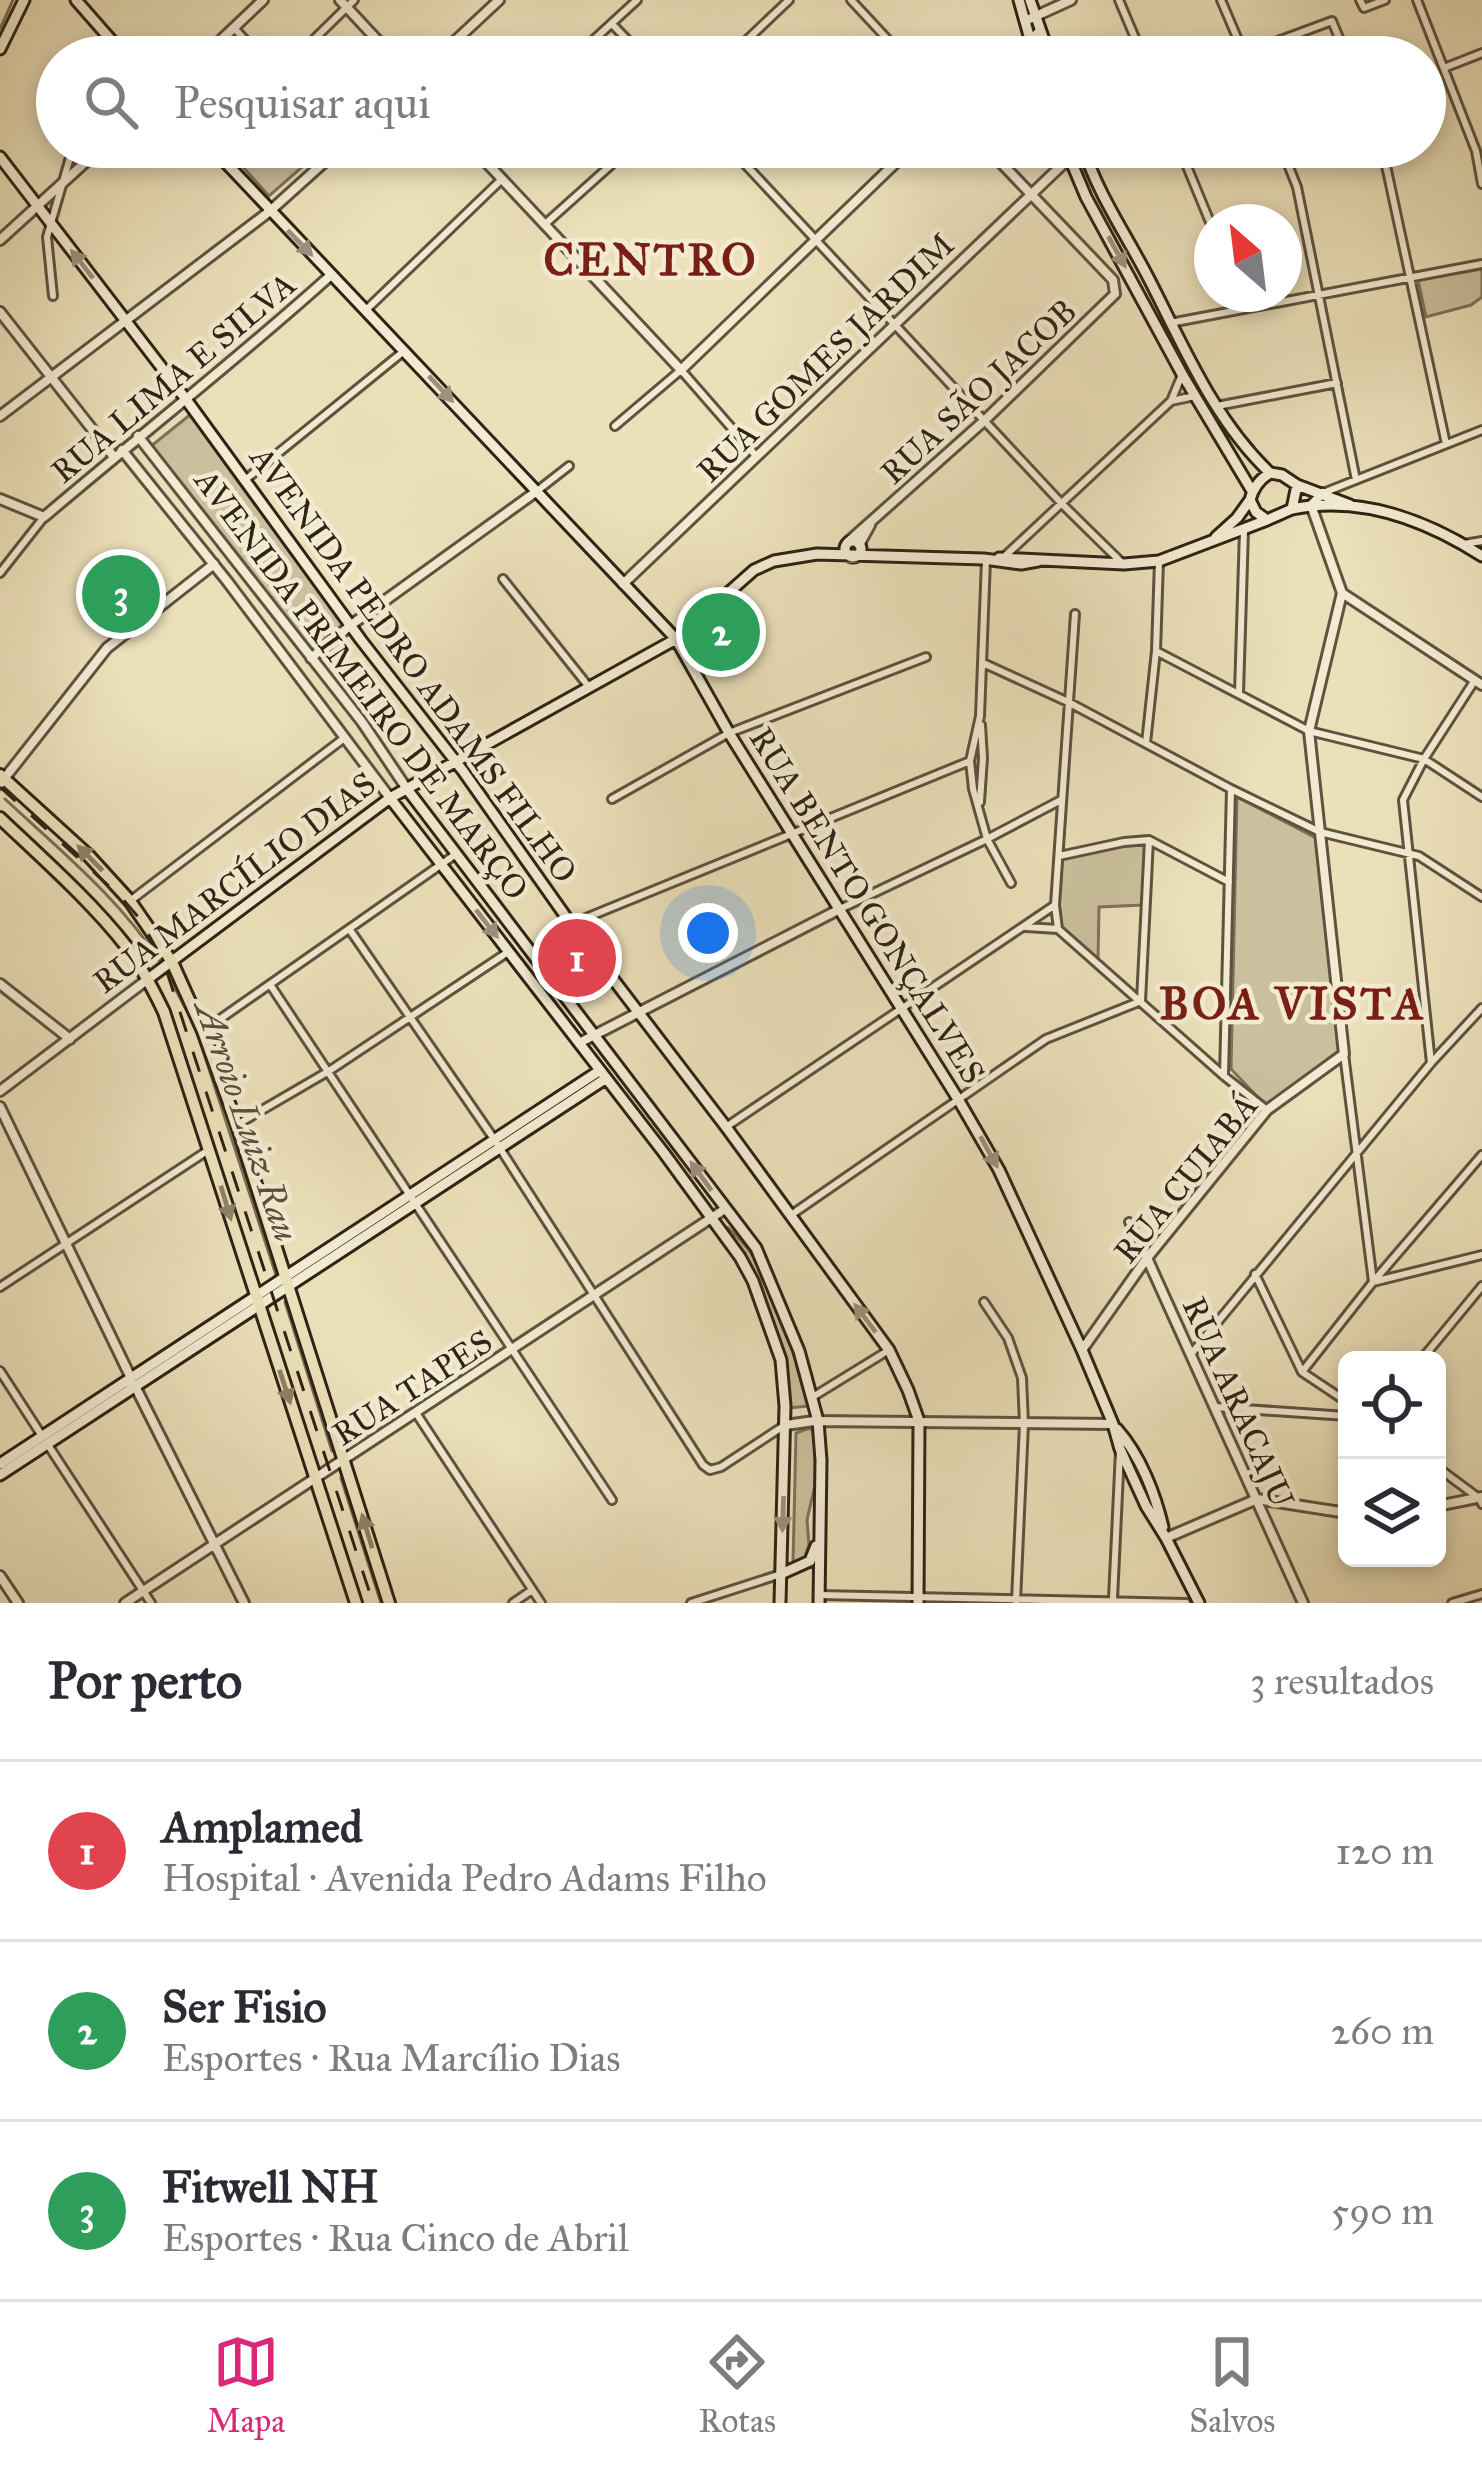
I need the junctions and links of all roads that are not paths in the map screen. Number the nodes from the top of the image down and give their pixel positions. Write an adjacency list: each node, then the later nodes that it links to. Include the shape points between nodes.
1 (24, 0): 39 (main road)
2 (78, 0): 21 (main road)
3 (263, 0): 19 (street)
4 (499, 0): 26 (street)
5 (637, 0): 18 (street)
6 (789, 0): 29 (street)
7 (850, 0): 30 (street)
8 (1019, 0): 17 (main road)
9 (1030, 0): 17 (main road)
10 (1071, 0): 17 (street)
11 (1119, 0): 34 (street)
12 (1221, 0): 35 (street)
13 (1385, 0): 16 (street)
14 (1417, 0): 38 (street)
15 (347, 2): 24 (street); 25 (street)
16 (1362, 4)
17 (1030, 19): 20 (main road); 31 (main road)
18 (612, 24): 27 (street); 28 (street)
19 (235, 29): 22 (street); 23 (street)
20 (1040, 32): 32 (street); 33 (main road)
21 (107, 36)
22 (227, 36)
23 (242, 36)
24 (315, 36)
25 (375, 36)
26 (460, 36)
27 (599, 36)
28 (624, 36)
29 (750, 36)
30 (884, 36)
31 (1030, 36)
32 (1035, 36)
33 (1042, 36)
34 (1134, 36)
35 (1234, 36)
36 (1293, 36): 37 (street, via 1332,21)
37 (1338, 36)
38 (1431, 36)
39 (0, 49)
40 (1482, 53): 41 (street)
41 (1446, 67)
42 (1446, 73): 63 (street)
43 (0, 157): 66 (main road, AVENIDA PEDRO ADAMS FILHO)
44 (67, 168): 62 (street)
45 (79, 168): 62 (street)
46 (230, 168): 67 (main road, RUA BENTO GONÇALVES)
47 (318, 168): 67 (street)
48 (491, 168): 61 (street)
49 (608, 168): 69 (street)
50 (749, 168): 70 (street)
51 (890, 168): 70 (street)
52 (1005, 168): 64 (street)
53 (1058, 168): 64 (street, RUA GOMES JARDIM)
54 (1063, 168): 60 (street)
55 (1073, 168): 60 (main road)
56 (1090, 168): 82 (main road)
57 (1188, 168): 65 (street)
58 (1289, 168): 75 (street)
59 (1387, 168): 74 (street)
60 (1077, 176): 86 (main road, one-way to 86)
61 (501, 179): 69 (street); 78 (street)
62 (62, 183): 66 (street); 68 (street)
63 (1482, 184)
64 (1029, 195): 83 (street, RUA GOMES JARDIM); 94 (street, RUA SÃO JACOB, via 1115,290)
65 (1203, 204)
66 (38, 208): 68 (main road, AVENIDA PEDRO ADAMS FILHO); 71 (street)
67 (270, 211): 73 (main road, RUA BENTO GONÇALVES, one-way to 73); 81 (street)
68 (50, 223): 76 (street); 81 (main road, AVENIDA PEDRO ADAMS FILHO, one-way to 68)
69 (543, 226): 85 (street)
70 (816, 239): 83 (street); 85 (street)
71 (0, 240)
72 (1482, 264): 74 (street)
73 (331, 274): 78 (main road, RUA BENTO GONÇALVES); 90 (street, RUA LIMA E SILVA)
74 (1412, 275): 75 (street); 98 (street)
75 (1320, 293): 77 (street); 88 (street)
76 (53, 296)
77 (1302, 297)
78 (366, 310): 84 (main road, RUA BENTO GONÇALVES)
79 (0, 312): 87 (street, AVENIDA PRIMEIRO DE MARÇO)
80 (1224, 312): 82 (street)
81 (126, 320): 87 (street); 90 (main road, AVENIDA PEDRO ADAMS FILHO)
82 (1170, 323): 92 (main road)
83 (894, 326): 94 (street); 100 (street, RUA GOMES JARDIM)
84 (404, 351): 103 (street); 106 (main road, RUA BENTO GONÇALVES, one-way to 106)
85 (681, 370): 95 (street); 100 (street)
86 (1182, 374): 89 (main road); 91 (street)
87 (50, 377): 93 (street); 99 (street, AVENIDA PRIMEIRO DE MARÇO)
88 (1337, 382): 92 (street); 104 (street)
89 (1195, 396): 91 (street); 108 (main road)
90 (185, 398): 97 (street, RUA LIMA E SILVA); 103 (main road, AVENIDA PEDRO ADAMS FILHO)
91 (1171, 400): 110 (street)
92 (1215, 406): 102 (main road)
93 (0, 416)
94 (985, 420): 110 (street); 120 (street, RUA SÃO JACOB)
95 (615, 426)
96 (1482, 430): 98 (street)
97 (138, 436): 99 (street, RUA LIMA E SILVA); 137 (street, AVENIDA PRIMEIRO DE MARÇO)
98 (1447, 444): 104 (street)
99 (118, 453): 114 (street, RUA LIMA E SILVA); 126 (street, AVENIDA PRIMEIRO DE MARÇO)
100 (757, 456): 130 (street, RUA GOMES JARDIM)
101 (569, 466): 106 (street)
102 (1270, 473): 105 (main road); 108 (main road)
103 (245, 480): 133 (main road, AVENIDA PEDRO ADAMS FILHO)
104 (1356, 480): 107 (street)
105 (1298, 485): 107 (main road); 113 (main road)
106 (537, 491): 130 (main road, RUA BENTO GONÇALVES); 133 (street)
107 (1323, 493): 111 (street); 112 (main road)
108 (1251, 495): 115 (main road); 118 (main road, RUA MARCÍLIO DIAS)
109 (0, 500): 114 (street)
110 (1062, 504): 122 (street); 127 (street)
111 (1311, 505): 112 (main road); 113 (main road); 131 (street)
112 (1354, 507): 119 (main road, via 1417,521)
113 (1292, 509): 115 (main road)
114 (44, 518): 128 (street, RUA LIMA E SILVA)
115 (1268, 520): 116 (main road, RUA MARCÍLIO DIAS)
116 (1244, 530): 118 (main road, RUA MARCÍLIO DIAS); 141 (street)
117 (1482, 541): 119 (street)
118 (1208, 544): 125 (main road, RUA MARCÍLIO DIAS)
119 (1464, 544): 121 (main road)
120 (853, 547): 123 (main road, RUA MARCÍLIO DIAS, via 886,557); 134 (main road, RUA MARCÍLIO DIAS, via 754,570)
121 (1482, 556)
122 (1004, 557): 123 (main road, RUA MARCÍLIO DIAS); 124 (main road, RUA MARCÍLIO DIAS)
123 (986, 560): 124 (main road, RUA MARCÍLIO DIAS); 138 (street)
124 (1038, 561): 127 (main road, RUA MARCÍLIO DIAS)
125 (1159, 561): 127 (main road, RUA MARCÍLIO DIAS); 135 (street)
126 (214, 564): 146 (street, AVENIDA PRIMEIRO DE MARÇO); 151 (street, via 107,648)
127 (1124, 564)
128 (0, 573)
129 (503, 579): 140 (street)
130 (623, 584): 134 (main road, RUA BENTO GONÇALVES)
131 (1342, 593): 139 (street); 144 (street)
132 (1075, 614): 142 (street)
133 (351, 626): 137 (street); 150 (main road, AVENIDA PEDRO ADAMS FILHO)
134 (676, 639): 140 (main road, RUA MARCÍLIO DIAS); 145 (main road, RUA BENTO GONÇALVES)
135 (1156, 651): 141 (street); 147 (street)
136 (926, 657): 145 (street)
137 (311, 658): 152 (street, AVENIDA PRIMEIRO DE MARÇO)
138 (983, 662): 142 (street); 143 (street)
139 (1479, 682): 148 (street)
140 (589, 687): 150 (main road, RUA MARCÍLIO DIAS)
141 (1239, 693): 144 (street)
142 (1069, 702): 147 (street); 157 (street)
143 (980, 716): 149 (street); 158 (street)
144 (1309, 730): 148 (street); 161 (street)
145 (729, 733): 156 (street); 160 (main road, RUA BENTO GONÇALVES)
146 (343, 739): 155 (street, AVENIDA PRIMEIRO DE MARÇO); 171 (street)
147 (1146, 744): 153 (street)
148 (1424, 759): 154 (street); 164 (street, via 1403,800)
149 (970, 761): 158 (street); 160 (street)
150 (456, 762): 152 (main road, RUA MARCÍLIO DIAS); 174 (main road, AVENIDA PEDRO ADAMS FILHO)
151 (1, 779): 171 (main road, one-way to 151)
152 (407, 789): 155 (main road, RUA MARCÍLIO DIAS); 165 (main road, AVENIDA PRIMEIRO DE MARÇO)
153 (1232, 789): 161 (street); 169 (street)
154 (1482, 797)
155 (390, 798): 167 (main road, AVENIDA PRIMEIRO DE MARÇO); 179 (main road, RUA MARCÍLIO DIAS)
156 (612, 799)
157 (1061, 800): 162 (street); 166 (street)
158 (979, 806): 162 (street)
159 (0, 818): 180 (main road, via 102,918)
160 (793, 832): 173 (main road, RUA BENTO GONÇALVES); 174 (street)
161 (1320, 832): 164 (street); 192 (street)
162 (987, 839): 168 (street); 173 (street)
163 (1149, 840): 166 (street); 169 (street); 183 (street)
164 (1408, 851): 170 (street); 193 (street)
165 (456, 854): 167 (street); 189 (main road, AVENIDA PRIMEIRO DE MARÇO)
166 (1059, 856): 172 (street)
167 (440, 865): 177 (street); 178 (main road, AVENIDA PRIMEIRO DE MARÇO, one-way to 178)
168 (1011, 883)
169 (1230, 883): 196 (street)
170 (1482, 897)
171 (130, 901): 179 (main road)
172 (1055, 904): 175 (street); 176 (street)
173 (840, 909): 185 (main road, RUA BENTO GONÇALVES); 186 (street)
174 (571, 924): 186 (main road, AVENIDA PEDRO ADAMS FILHO)
175 (1025, 927): 176 (street); 185 (street)
176 (1058, 929): 183 (street)
177 (350, 930): 182 (street); 187 (street)
178 (508, 952): 187 (street); 191 (main road, AVENIDA PRIMEIRO DE MARÇO)
179 (172, 962): 180 (main road, RUA MARCÍLIO DIAS); 188 (main road)
180 (148, 979): 190 (street, RUA MARCÍLIO DIAS); 204 (main road)
181 (0, 984): 190 (street)
182 (271, 986): 188 (street); 194 (street)
183 (1141, 1001): 196 (street); 198 (street, via 1046,1039)
184 (1482, 1008): 193 (street)
185 (902, 1010): 198 (main road, RUA BENTO GONÇALVES); 202 (street)
186 (638, 1011): 189 (street); 202 (main road, AVENIDA PEDRO ADAMS FILHO)
187 (411, 1016): 194 (street); 203 (street)
188 (203, 1031): 201 (main road)
189 (594, 1034): 191 (street); 208 (main road, AVENIDA PRIMEIRO DE MARÇO, one-way to 189)
190 (70, 1039): 197 (street, RUA MARCÍLIO DIAS)
191 (579, 1043): 195 (main road, AVENIDA PRIMEIRO DE MARÇO)
192 (1345, 1054): 200 (street, RUA CUIABÁ); 205 (street)
193 (1431, 1063): 205 (street)
194 (328, 1071): 201 (street); 207 (street)
195 (602, 1075): 203 (main road); 210 (main road, AVENIDA PRIMEIRO DE MARÇO)
196 (1224, 1076): 200 (street)
197 (0, 1091)
198 (958, 1100): 209 (street); 223 (main road, RUA BENTO GONÇALVES, one-way to 223)
199 (0, 1107): 212 (street)
200 (1267, 1110): 214 (street, RUA CUIABÁ)
201 (237, 1125): 216 (main road)
202 (726, 1127): 209 (main road, AVENIDA PEDRO ADAMS FILHO)
203 (497, 1143): 207 (main road); 220 (street)
204 (210, 1149): 212 (street); 221 (main road, one-way to 221)
205 (1357, 1154): 215 (street); 217 (street)
206 (1482, 1155): 217 (street)
207 (414, 1198): 216 (main road); 224 (street)
208 (725, 1209): 210 (street, RUA TAPES); 232 (main road, AVENIDA PRIMEIRO DE MARÇO, via 768,1273)
209 (789, 1216): 225 (main road, AVENIDA PEDRO ADAMS FILHO, one-way to 209)
210 (711, 1218): 220 (street, RUA TAPES); 240 (main road, AVENIDA PRIMEIRO DE MARÇO, via 740,1257 767,1317 781,1360)
211 (1130, 1222): 214 (street, RUA ARACAJU)
212 (68, 1244): 219 (street); 230 (street)
213 (1482, 1255): 217 (street)
214 (1147, 1258): 223 (street, RUA CUIABÁ); 227 (street, RUA ARACAJU)
215 (1256, 1274): 227 (street); 229 (street)
216 (285, 1282): 221 (main road); 243 (main road)
217 (1373, 1282): 229 (street)
218 (1482, 1286): 226 (street)
219 (0, 1287)
220 (593, 1295): 224 (street, RUA TAPES); 240 (street, via 706,1468 721,1467)
221 (256, 1300): 230 (main road); 247 (main road, one-way to 247)
222 (985, 1302): 238 (street, via 1015,1355)
223 (1082, 1350): 239 (main road, RUA BENTO GONÇALVES)
224 (512, 1351): 234 (street, RUA TAPES); 249 (street)
225 (889, 1351): 232 (street); 237 (main road, AVENIDA PEDRO ADAMS FILHO)
226 (1428, 1351)
227 (1192, 1353): 233 (street, RUA ARACAJU)
228 (0, 1371): 241 (street)
229 (1302, 1372): 231 (street)
230 (133, 1382): 241 (main road); 255 (street)
231 (1338, 1396)
232 (811, 1398): 236 (main road, AVENIDA PRIMEIRO DE MARÇO)
233 (1215, 1407): 235 (street); 248 (street, RUA ARACAJU)
234 (416, 1413): 243 (street, RUA TAPES); 259 (street)
235 (1338, 1415)
236 (818, 1421): 237 (street); 240 (street); 251 (main road, AVENIDA PRIMEIRO DE MARÇO)
237 (920, 1421): 238 (street); 262 (main road, AVENIDA PEDRO ADAMS FILHO)
238 (1024, 1424): 239 (street); 263 (street)
239 (1113, 1424): 242 (main road, RUA BENTO GONÇALVES); 254 (main road, RUA BENTO GONÇALVES, via 1148,1482)
240 (786, 1425): 256 (main road, AVENIDA PRIMEIRO DE MARÇO, one-way to 256)
241 (45, 1440): 244 (main road); 246 (main road); 258 (street)
242 (1120, 1449): 254 (main road, RUA BENTO GONÇALVES); 264 (street)
243 (345, 1459): 247 (street, RUA TAPES); 270 (main road, one-way to 243)
244 (0, 1464)
245 (1446, 1474): 250 (street)
246 (0, 1475)
247 (314, 1478): 255 (street, RUA TAPES); 269 (main road)
248 (1257, 1499): 253 (street); 254 (street); 277 (street, RUA ARACAJU)
249 (612, 1500)
250 (1481, 1500): 252 (street)
251 (820, 1503): 256 (main road, via 813,1556); 261 (main road, AVENIDA PRIMEIRO DE MARÇO)
252 (1446, 1505)
253 (1338, 1512)
254 (1166, 1538): 276 (main road, RUA BENTO GONÇALVES)
255 (215, 1544): 258 (street, RUA TAPES); 268 (street)
256 (781, 1574): 273 (street); 274 (main road, AVENIDA PRIMEIRO DE MARÇO)
257 (0, 1576): 265 (street)
258 (143, 1591): 266 (street, RUA TAPES); 267 (street)
259 (532, 1591): 271 (street); 272 (street)
260 (1482, 1594): 278 (street)
261 (819, 1599): 262 (street)
262 (918, 1600): 263 (street)
263 (1016, 1602): 264 (street)
264 (1113, 1602): 275 (street)
265 (18, 1603)
266 (125, 1603)
267 (151, 1603)
268 (244, 1603)
269 (356, 1603)
270 (389, 1603)
271 (513, 1603)
272 (541, 1603)
273 (691, 1603)
274 (780, 1603)
275 (1186, 1603)
276 (1199, 1603)
277 (1304, 1603)
278 (1452, 1603)

